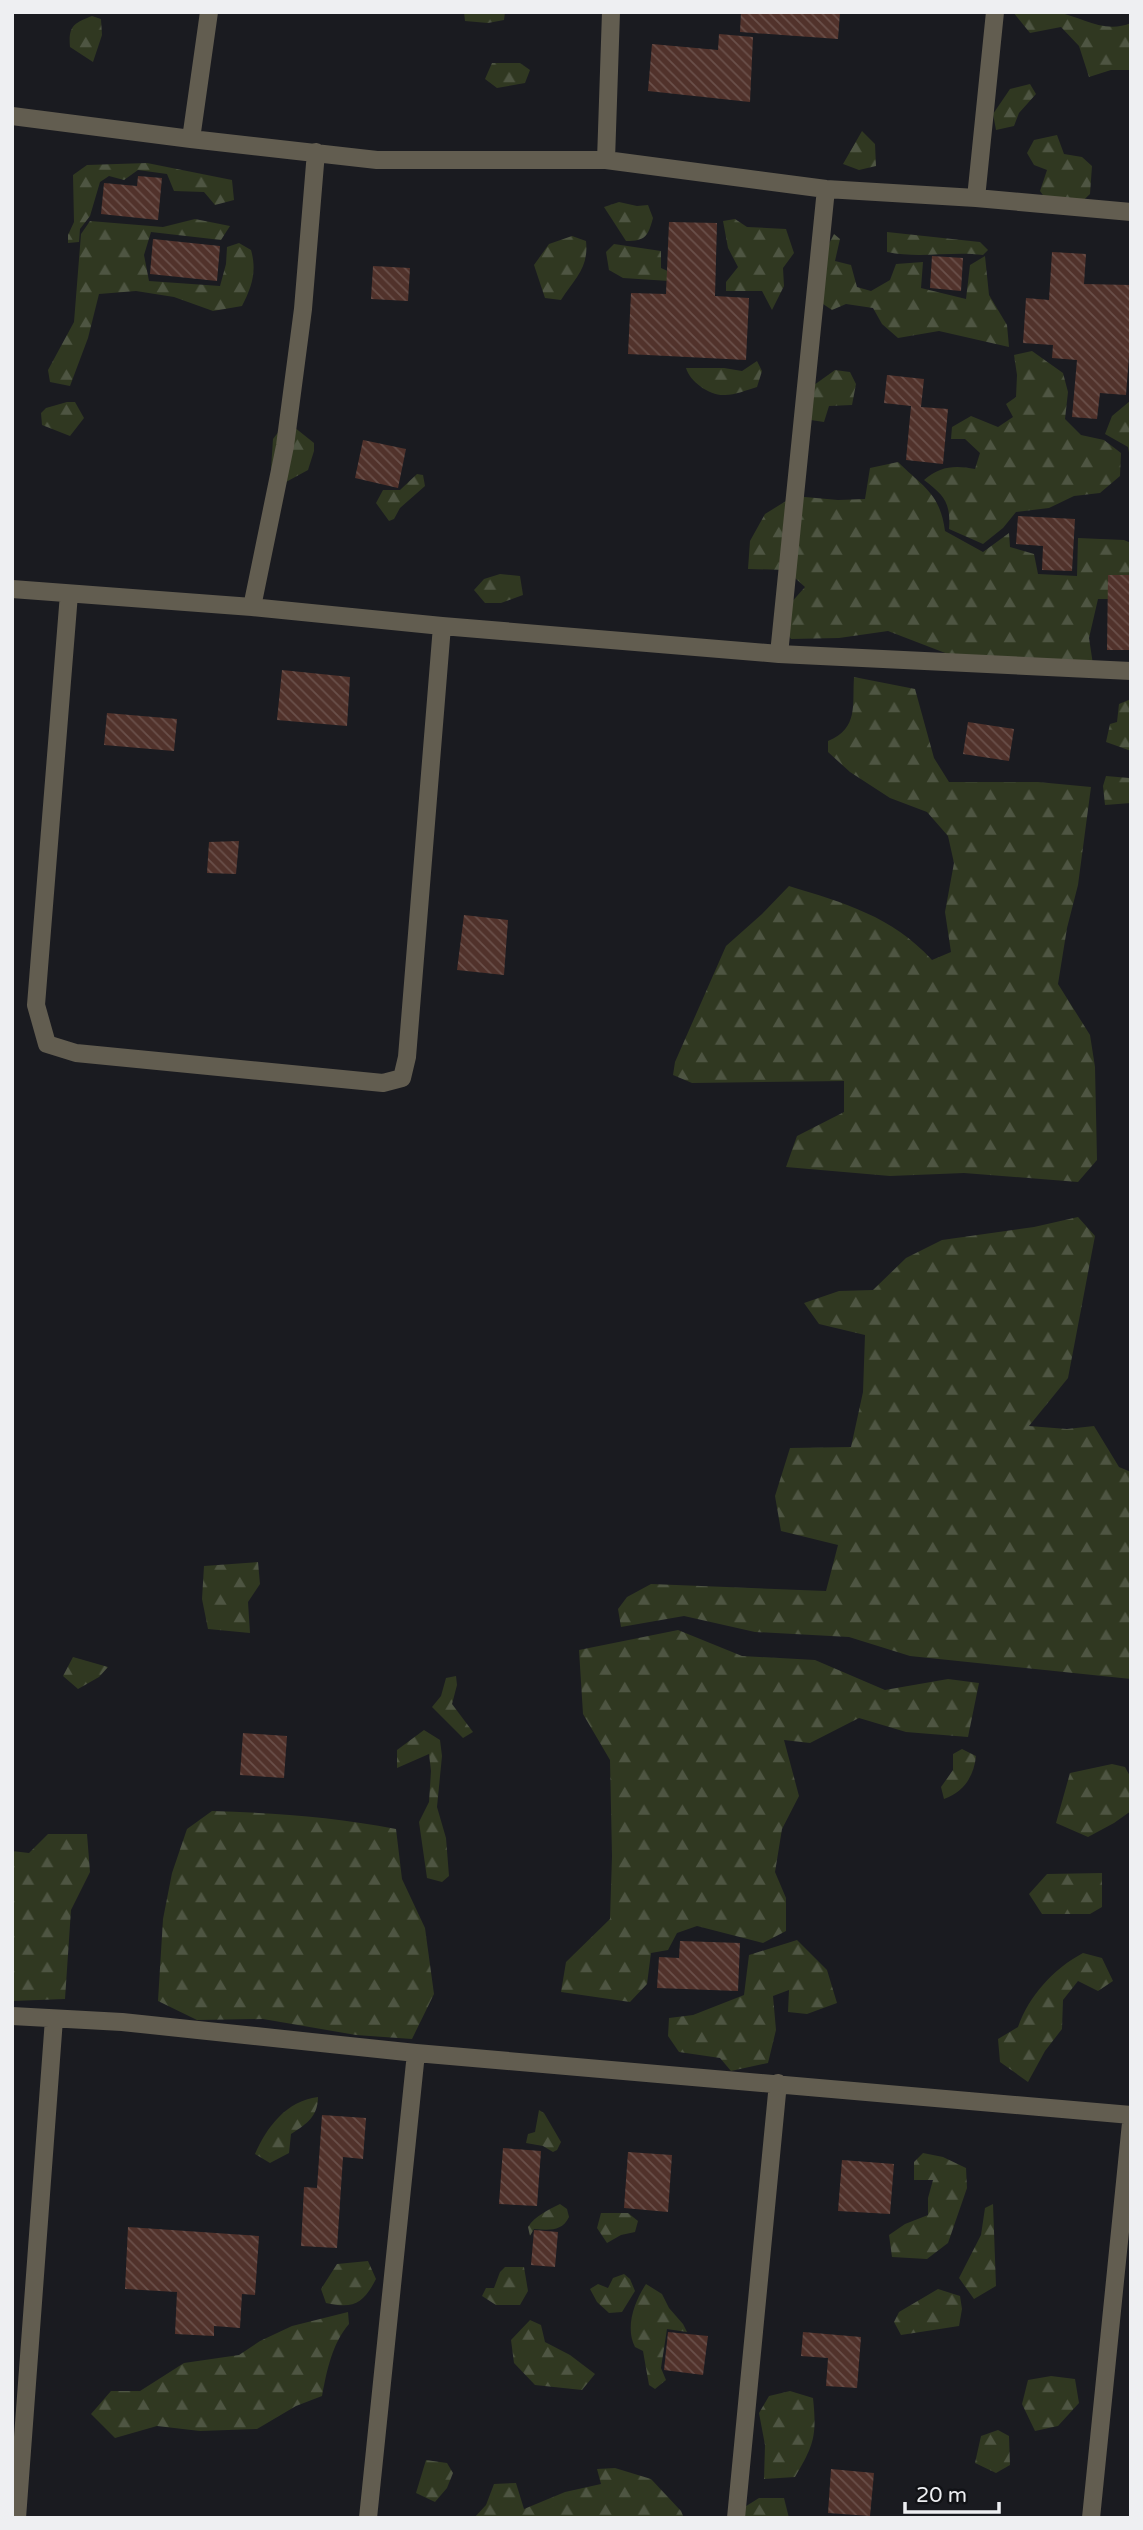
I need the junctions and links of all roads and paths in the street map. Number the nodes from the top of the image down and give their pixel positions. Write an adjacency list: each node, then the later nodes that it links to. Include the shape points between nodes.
1 (209, 12): 5 (street)
2 (611, 12): 7 (street)
3 (995, 12): 9 (street)
4 (12, 116): 5 (street)
5 (191, 139): 6 (street)
6 (316, 152): 7 (street, via 377,160); 13 (street, via 303,309 285,446)
7 (606, 160): 8 (street)
8 (826, 188): 9 (street); 15 (street)
9 (976, 198): 10 (street)
10 (1131, 212)
11 (12, 589): 12 (street)
12 (69, 594): 13 (street); 14 (street, via 36,1005 47,1044 76,1053 383,1083 402,1078 407,1057)
13 (251, 607): 14 (street)
14 (442, 626): 15 (street)
15 (779, 654): 16 (street)
16 (1131, 671)
17 (12, 2016): 18 (street)
18 (54, 2019): 19 (street); 23 (street)
19 (416, 2053): 20 (street); 24 (street)
20 (778, 2083): 21 (street); 25 (street)
21 (1131, 2115)
22 (1131, 2123): 26 (street)
23 (17, 2518)
24 (368, 2518)
25 (736, 2518)
26 (1091, 2518)

